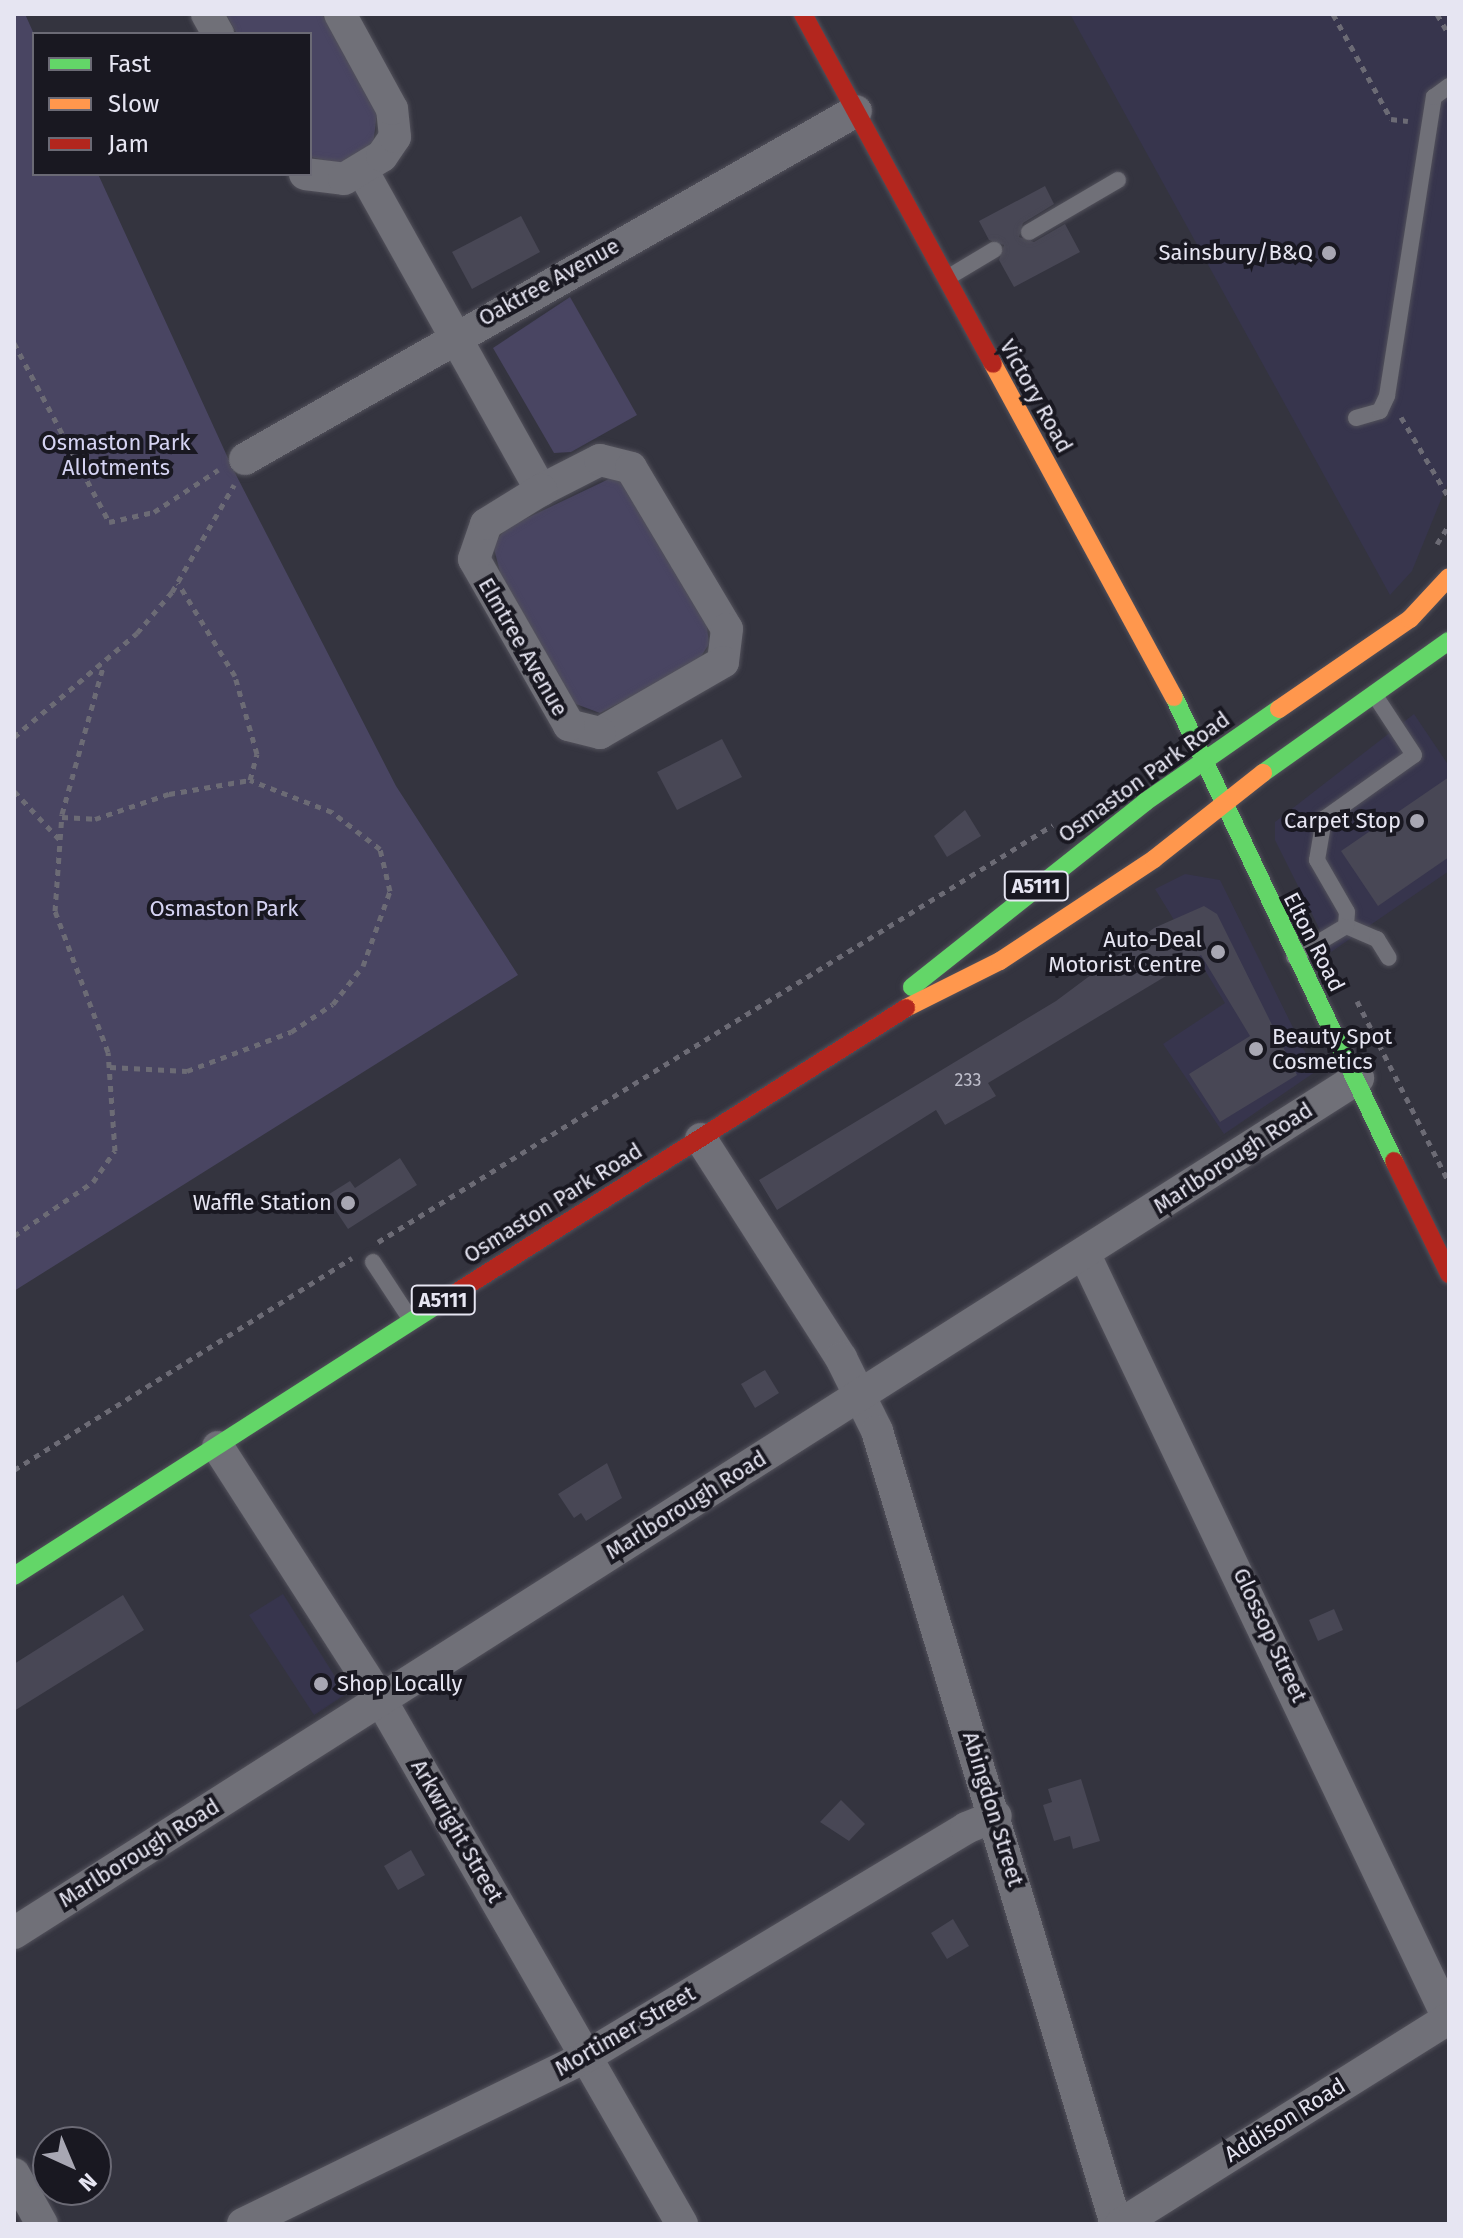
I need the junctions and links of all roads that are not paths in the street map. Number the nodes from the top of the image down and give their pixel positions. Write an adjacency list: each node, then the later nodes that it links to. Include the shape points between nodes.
1 (207, 14): 4 (street)
2 (340, 14): 7 (street, via 396,119 390,147)
3 (803, 14): 6 (main road, Victory Road)
4 (217, 32)
5 (1449, 86): 14 (lane, via 1434,97 1387,396 1380,411)
6 (856, 111): 12 (main road, Victory Road); 13 (street, Oaktree Avenue)
7 (362, 170): 8 (street, via 332,182); 13 (street)
8 (312, 176)
9 (1118, 180): 10 (lane)
10 (1029, 232)
11 (994, 250): 12 (lane)
12 (944, 280): 20 (main road, Victory Road)
13 (454, 335): 15 (street, Oaktree Avenue); 16 (street)
14 (1356, 418)
15 (245, 459)
16 (541, 490): 16 (street, Elmtree Avenue, via 600,460 631,468 727,629 723,662 600,733 569,725 474,559 486,524)
17 (1449, 577): 20 (main road, Osmaston Park Road / A5111, via 1410,619)
18 (1449, 641): 19 (main road, Osmaston Park Road / A5111)
19 (1375, 696): 21 (main road, Osmaston Park Road / A5111); 22 (lane, via 1414,755 1324,819 1317,860 1347,912)
20 (1207, 758): 21 (main road, Victory Road); 25 (main road, Osmaston Park Road / A5111, via 934,965)
21 (1219, 804): 23 (main road, Elton Road); 25 (main road, Osmaston Park Road / A5111, via 1154,859 1000,961)
22 (1346, 926): 23 (lane); 24 (lane, via 1377,939)
23 (1294, 957): 26 (main road, Elton Road)
24 (1389, 958)
25 (873, 1025): 27 (main road, Osmaston Park Road / A5111)
26 (1358, 1078): 28 (street, Marlborough Road); 30 (main road, Elton Road)
27 (701, 1139): 31 (main road, Osmaston Park Road / A5111); 32 (street, Abingdon Street)
28 (1084, 1253): 32 (street, Marlborough Road); 38 (street, Glossop Street)
29 (373, 1262): 31 (lane)
30 (1449, 1274)
31 (411, 1320): 33 (main road, Osmaston Park Road / A5111)
32 (862, 1397): 35 (street, Marlborough Road); 36 (street, Abingdon Street)
33 (218, 1447): 34 (main road, Osmaston Park Road / A5111); 35 (street, Arkwright Street)
34 (14, 1576)
35 (382, 1702): 37 (street, Marlborough Road); 39 (street, Arkwright Street)
36 (996, 1816): 39 (street, Mortimer Street); 44 (street, Abingdon Street)
37 (14, 1933)
38 (1449, 2019): 44 (street, Addison Road)
39 (587, 2056): 42 (street, Mortimer Street); 43 (street, Arkwright Street)
40 (14, 2174): 41 (street)
41 (42, 2224)
42 (243, 2224)
43 (682, 2224)
44 (1119, 2224)

